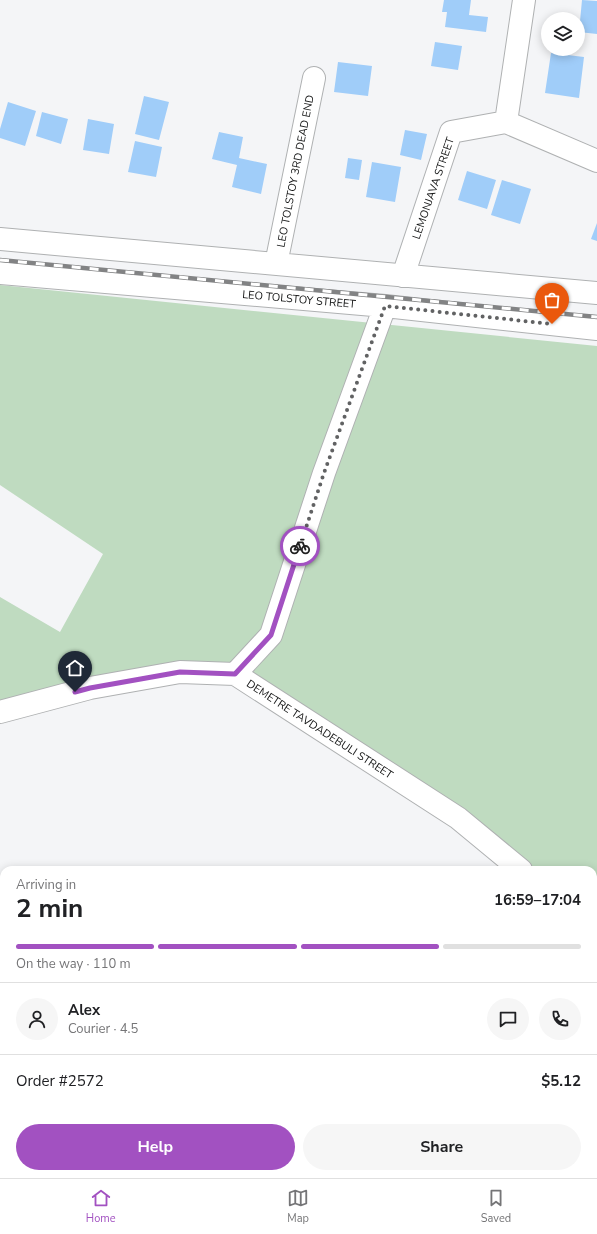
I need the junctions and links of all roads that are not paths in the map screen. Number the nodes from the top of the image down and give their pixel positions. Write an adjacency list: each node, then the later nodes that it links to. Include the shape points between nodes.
1 (524, 0): 3 (street)
2 (314, 78): 6 (street, LEO TOLSTOY 3RD DEAD END)
3 (506, 122): 4 (street); 8 (street, LEMONJAVA STREET, via 451,132)
4 (597, 161)
5 (0, 240): 6 (street)
6 (276, 264): 8 (street)
7 (0, 273): 10 (street, LEO TOLSTOY STREET)
8 (403, 276): 9 (street)
9 (597, 293)
10 (385, 306): 11 (street, LEO TOLSTOY STREET); 12 (street, via 324,473 271,635)
11 (597, 329)
12 (235, 674): 13 (street, DEMETRE TAVDADEBULI STREET, via 180,672 90,688); 14 (street, DEMETRE TAVDADEBULI STREET, via 458,818)
13 (0, 712)
14 (516, 866)

